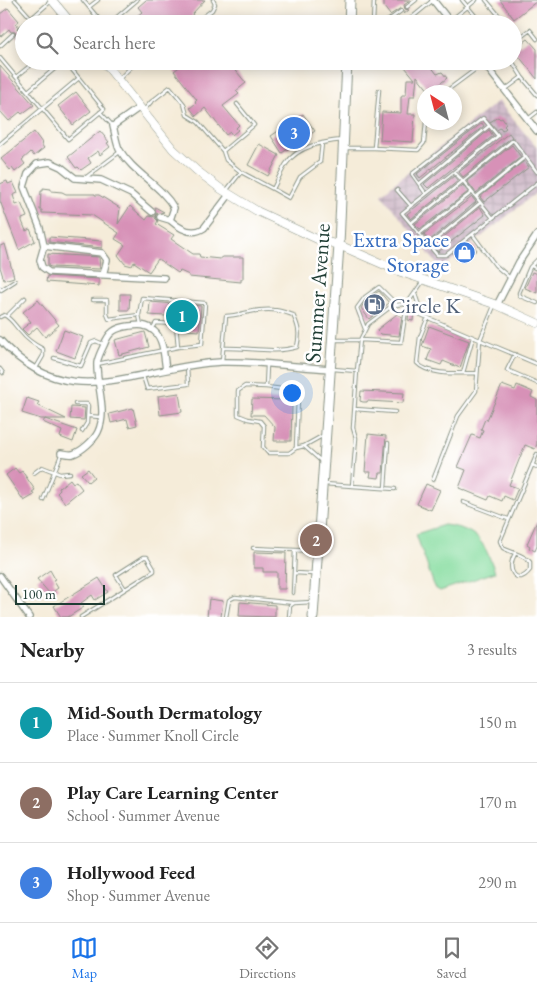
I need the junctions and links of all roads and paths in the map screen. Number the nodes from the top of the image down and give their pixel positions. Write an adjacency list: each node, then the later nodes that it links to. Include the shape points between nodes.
1 (15, 0): 18 (lane)
2 (52, 0): 19 (lane); 20 (main road)
3 (83, 0): 14 (lane)
4 (98, 0): 14 (lane)
5 (137, 0): 22 (lane)
6 (213, 0): 23 (lane, via 215,6)
7 (350, 0): 24 (main road)
8 (374, 0): 25 (lane)
9 (416, 0): 15 (lane)
10 (433, 0): 27 (lane); 28 (street)
11 (462, 0): 16 (lane)
12 (476, 0): 16 (lane)
13 (486, 0): 31 (lane)
14 (89, 7): 21 (lane)
15 (407, 7)
16 (467, 7): 29 (lane); 30 (lane)
17 (401, 11): 26 (lane)
18 (28, 15)
19 (34, 15)
20 (64, 15)
21 (96, 15)
22 (119, 15)
23 (204, 15)
24 (349, 15)
25 (373, 15)
26 (397, 15)
27 (415, 15)
28 (445, 15)
29 (458, 15)
30 (474, 15)
31 (498, 15)
32 (13, 34): 35 (lane)
33 (522, 36): 34 (lane, via 530,30)
34 (537, 39)
35 (0, 46)
36 (0, 58): 46 (lane)
37 (25, 70): 46 (lane)
38 (53, 70): 53 (lane)
39 (72, 70): 48 (lane)
40 (110, 70): 49 (main road)
41 (128, 70): 49 (lane)
42 (347, 70): 67 (main road, Summer Avenue)
43 (473, 70): 50 (lane)
44 (489, 70): 52 (street)
45 (518, 70): 47 (lane)
46 (16, 77): 53 (lane)
47 (522, 77): 52 (lane); 54 (lane)
48 (79, 78): 56 (lane); 58 (lane, via 104,109)
49 (118, 80): 57 (main road)
50 (454, 85)
51 (379, 90): 68 (lane)
52 (505, 90): 60 (street)
53 (28, 91): 56 (lane)
54 (537, 95)
55 (236, 104): 70 (lane, via 254,124)
56 (42, 109): 58 (lane, via 68,139); 66 (lane)
57 (142, 109): 61 (street); 70 (lane, via 170,87 184,104 187,116 198,122); 82 (main road, via 173,149)
58 (100, 112): 61 (lane)
59 (537, 112): 60 (lane)
60 (528, 119): 64 (street)
61 (114, 126): 69 (street)
62 (489, 126): 73 (lane, via 498,136); 78 (lane); 78 (lane, via 483,118 412,174)
63 (425, 130): 68 (lane, via 424,143 418,150)
64 (537, 131)
65 (322, 142): 67 (lane); 79 (lane, via 291,159); 79 (lane, via 320,162 300,177 289,198)
66 (0, 144)
67 (344, 144): 68 (lane); 95 (main road, Summer Avenue)
68 (374, 148)
69 (121, 151): 75 (lane); 90 (street, via 129,164 169,199 174,208)
70 (223, 152): 72 (lane, via 226,160)
71 (526, 157): 74 (lane); 76 (lane, via 513,140); 84 (lane)
72 (241, 172): 79 (lane); 82 (lane)
73 (454, 172): 76 (lane); 83 (lane)
74 (537, 172)
75 (84, 179): 87 (street, via 101,180 131,194); 97 (street, via 75,178 50,162 37,164 28,174 24,186)
76 (462, 181): 81 (lane); 91 (lane)
77 (537, 183): 89 (lane)
78 (419, 184): 83 (lane)
79 (273, 189)
80 (397, 190): 86 (lane)
81 (472, 192): 84 (lane); 92 (lane)
82 (227, 193): 90 (street, via 199,232 178,228); 95 (main road, via 257,212 317,239)
83 (426, 194): 86 (lane)
84 (476, 197): 85 (lane)
85 (480, 203): 89 (lane); 96 (lane)
86 (410, 206): 91 (lane, via 402,213)
87 (152, 212)
88 (160, 217): 90 (street)
89 (493, 218): 93 (lane)
90 (170, 220)
91 (411, 223): 92 (lane)
92 (420, 234): 96 (lane)
93 (473, 235): 96 (lane, via 446,254 437,254); 103 (lane, via 495,266)
94 (537, 235): 103 (street)
95 (339, 245): 104 (main road); 124 (main road, Summer Avenue)
96 (429, 245)
97 (44, 246): 101 (street, via 102,253 106,260); 101 (street, via 40,260 42,267 50,272)
98 (537, 260): 99 (lane)
99 (531, 266): 100 (lane); 110 (lane, via 519,295)
100 (537, 269)
101 (103, 275): 102 (street)
102 (164, 278)
103 (511, 279): 113 (street)
104 (424, 280): 107 (lane); 113 (main road)
105 (15, 281): 106 (lane)
106 (0, 288)
107 (414, 294): 111 (lane); 117 (lane, via 420,306 419,314)
108 (25, 298): 115 (lane)
109 (93, 300): 114 (lane, via 107,300 109,319)
110 (537, 302)
111 (407, 304): 112 (lane); 125 (lane, via 401,342)
112 (397, 305): 121 (lane, via 392,305); 121 (lane, via 379,287 365,297 357,308)
113 (496, 305): 118 (main road); 126 (lane)
114 (139, 315): 119 (lane); 128 (lane, via 142,298 205,303 202,344)
115 (7, 316): 116 (lane); 140 (lane, via 21,333 43,349)
116 (0, 317)
117 (428, 318): 122 (lane); 144 (lane, via 420,337 420,367 445,374)
118 (537, 323)
119 (141, 325): 120 (street); 127 (street, via 112,331)
120 (152, 329): 128 (lane, via 156,323 176,324); 130 (street, via 159,337)
121 (365, 329): 125 (lane)
122 (473, 337): 126 (lane); 144 (lane)
123 (0, 340): 140 (street, via 19,360)
124 (333, 340): 125 (lane); 139 (main road, Summer Avenue)
125 (360, 340): 142 (lane)
126 (480, 340): 131 (lane); 145 (lane)
127 (104, 344): 132 (lane, via 91,343 81,366); 134 (street)
128 (178, 347): 130 (lane)
129 (223, 348): 129 (lane, via 226,316 276,310 293,315 299,326 297,347 286,350); 133 (lane)
130 (162, 350): 134 (lane); 141 (street)
131 (515, 354): 135 (lane); 148 (lane, via 507,370)
132 (54, 358)
133 (221, 362): 136 (street); 137 (street)
134 (97, 364): 147 (street)
135 (537, 364)
136 (267, 365): 139 (street); 149 (lane)
137 (187, 366): 141 (street); 146 (lane, via 188,384 147,388)
138 (0, 369): 143 (lane)
139 (331, 369): 142 (lane); 156 (main road, Summer Avenue)
140 (35, 370): 147 (street, via 55,379)
141 (166, 370): 146 (street)
142 (356, 371): 151 (lane)
143 (3, 373)
144 (463, 373): 145 (lane)
145 (477, 373): 168 (lane, via 476,391 458,416)
146 (143, 375): 147 (street)
147 (99, 383): 154 (street)
148 (537, 383)
149 (266, 387): 159 (lane, via 290,390 298,398); 159 (lane, via 245,386 238,391 238,415 260,421 264,426 263,447 268,453 289,453)
150 (75, 404): 153 (lane, via 87,404)
151 (355, 409): 152 (lane); 170 (lane)
152 (395, 412)
153 (89, 416): 154 (lane); 155 (lane)
154 (102, 417): 160 (street, via 88,444 72,454)
155 (82, 431)
156 (326, 434): 158 (lane); 162 (main road, Summer Avenue)
157 (388, 443): 171 (lane)
158 (304, 446): 159 (lane); 162 (lane)
159 (296, 448)
160 (61, 453): 165 (lane)
161 (537, 454): 163 (lane)
162 (324, 464): 169 (main road, Summer Avenue)
163 (532, 465): 164 (lane); 175 (lane)
164 (537, 467)
165 (54, 472): 166 (lane, via 42,467); 167 (lane); 173 (lane)
166 (34, 473)
167 (70, 473)
168 (433, 480)
169 (323, 484): 170 (lane); 178 (main road, Summer Avenue)
170 (352, 486): 171 (lane)
171 (385, 488): 172 (lane)
172 (395, 489)
173 (43, 500)
174 (463, 502): 175 (lane)
175 (508, 519): 179 (lane, via 500,544)
176 (252, 548): 177 (lane)
177 (295, 550): 178 (lane); 180 (lane)
178 (318, 551): 181 (main road, Summer Avenue)
179 (515, 554): 179 (lane, via 530,562 530,570 524,576 516,576 510,568)
180 (294, 573): 181 (lane); 184 (lane)
181 (316, 574): 185 (main road, Summer Avenue)
182 (0, 576): 187 (street)
183 (125, 589): 183 (lane, via 154,569 147,557 116,575); 188 (lane)
184 (293, 593)
185 (314, 602): 186 (lane); 191 (main road, Summer Avenue)
186 (294, 603): 189 (lane, via 235,597 230,600); 190 (lane, via 290,606)
187 (29, 617)
188 (81, 617)
189 (226, 617)
190 (289, 617)
191 (313, 617)

